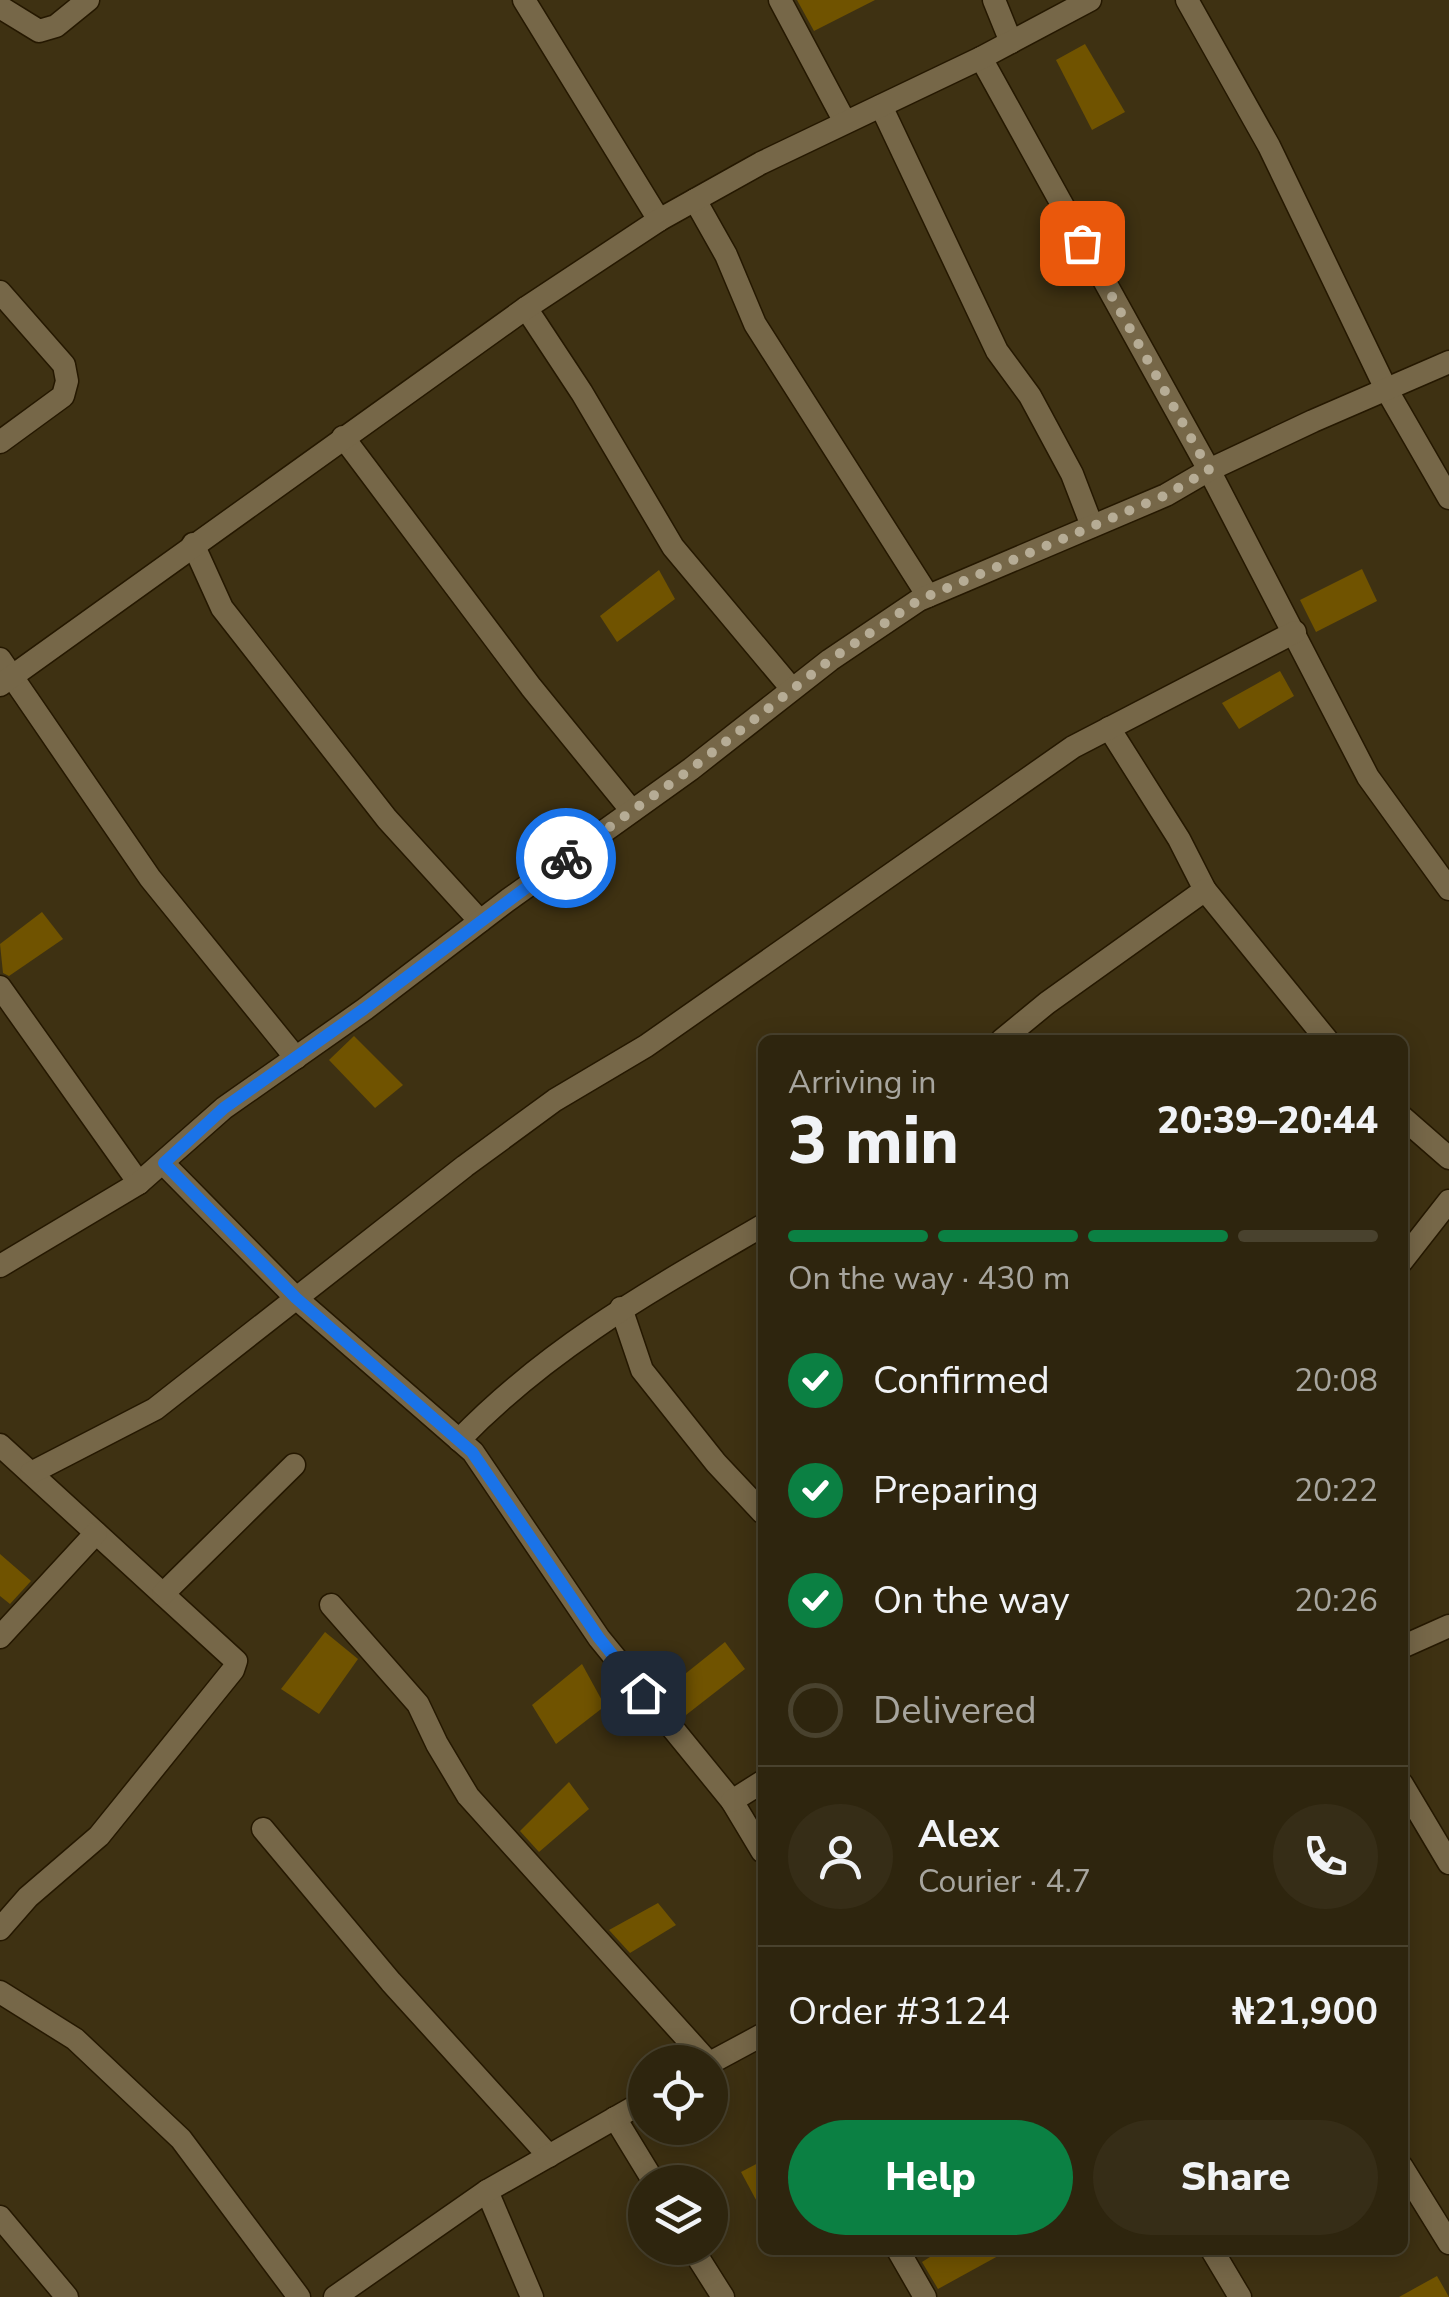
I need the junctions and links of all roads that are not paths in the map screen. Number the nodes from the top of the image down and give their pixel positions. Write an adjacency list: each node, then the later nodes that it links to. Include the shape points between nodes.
1 (88, 0): 7 (street, via 39,31)
2 (524, 0): 13 (street)
3 (780, 0): 11 (street)
4 (994, 0): 8 (street)
5 (1090, 0): 8 (street)
6 (1188, 0): 17 (street, via 1269,146)
7 (0, 8)
8 (1011, 42): 9 (street)
9 (981, 58): 10 (street); 20 (street)
10 (880, 106): 11 (street); 22 (street, via 997,351 1030,396)
11 (845, 122): 12 (street)
12 (694, 200): 13 (street); 24 (street, via 756,324)
13 (660, 220): 15 (street)
14 (0, 292): 19 (street, via 64,366 67,380 63,396)
15 (526, 308): 18 (street); 27 (street, via 673,547)
16 (1449, 362): 17 (street)
17 (1385, 387): 20 (street); 21 (street)
18 (344, 438): 23 (street); 29 (street, via 530,688)
19 (0, 442)
20 (1209, 470): 22 (street); 25 (street)
21 (1449, 498)
22 (1092, 526): 24 (street)
23 (193, 544): 26 (street); 32 (street, via 222,608 387,819)
24 (928, 596): 27 (street)
25 (1295, 632): 28 (street); 30 (street, via 1368,777)
26 (4, 674): 36 (street, via 150,878)
27 (792, 690): 29 (street)
28 (1110, 728): 31 (street); 45 (street, via 1073,747 646,1046 555,1100)
29 (632, 811): 32 (street)
30 (1449, 889)
31 (1205, 890): 34 (street); 35 (street)
32 (480, 922): 36 (street)
33 (0, 987): 40 (street)
34 (1008, 1035)
35 (1320, 1035)
36 (296, 1058): 39 (street, via 224,1108)
37 (1408, 1122): 38 (street)
38 (1449, 1158)
39 (164, 1163): 40 (street); 45 (street)
40 (140, 1183): 44 (street)
41 (1449, 1200): 43 (street)
42 (758, 1228): 46 (street)
43 (1408, 1253)
44 (0, 1266)
45 (296, 1298): 47 (street); 50 (street, via 155,1409)
46 (621, 1308): 47 (street, via 547,1359); 51 (street, via 642,1370)
47 (459, 1440): 60 (street, via 599,1638)
48 (0, 1445): 50 (street)
49 (294, 1465): 53 (street)
50 (32, 1473): 52 (street)
51 (758, 1508)
52 (96, 1532): 53 (street); 56 (street)
53 (163, 1594): 64 (street, via 236,1661 233,1670 99,1836)
54 (331, 1605): 67 (street, via 418,1704 468,1796)
55 (1449, 1626): 57 (street)
56 (0, 1637)
57 (1408, 1644)
58 (758, 1785): 60 (street)
59 (1408, 1794): 63 (street)
60 (732, 1801): 62 (street)
61 (263, 1830): 71 (street)
62 (758, 1844)
63 (1449, 1863)
64 (0, 1930)
65 (0, 1992): 81 (street, via 75,2039 180,2140)
66 (758, 2038): 68 (street)
67 (693, 2045)
68 (728, 2053)
69 (628, 2111): 70 (street)
70 (616, 2118): 71 (street); 72 (street)
71 (548, 2156): 74 (street)
72 (644, 2165)
73 (1408, 2177): 76 (street)
74 (486, 2191): 82 (street); 83 (street)
75 (0, 2217): 80 (street)
76 (1449, 2243)
77 (901, 2255): 85 (street)
78 (1215, 2255): 86 (street)
79 (703, 2265): 84 (street)
80 (67, 2297)
81 (299, 2297)
82 (335, 2297)
83 (532, 2297)
84 (723, 2297)
85 (925, 2297)
86 (1240, 2297)

